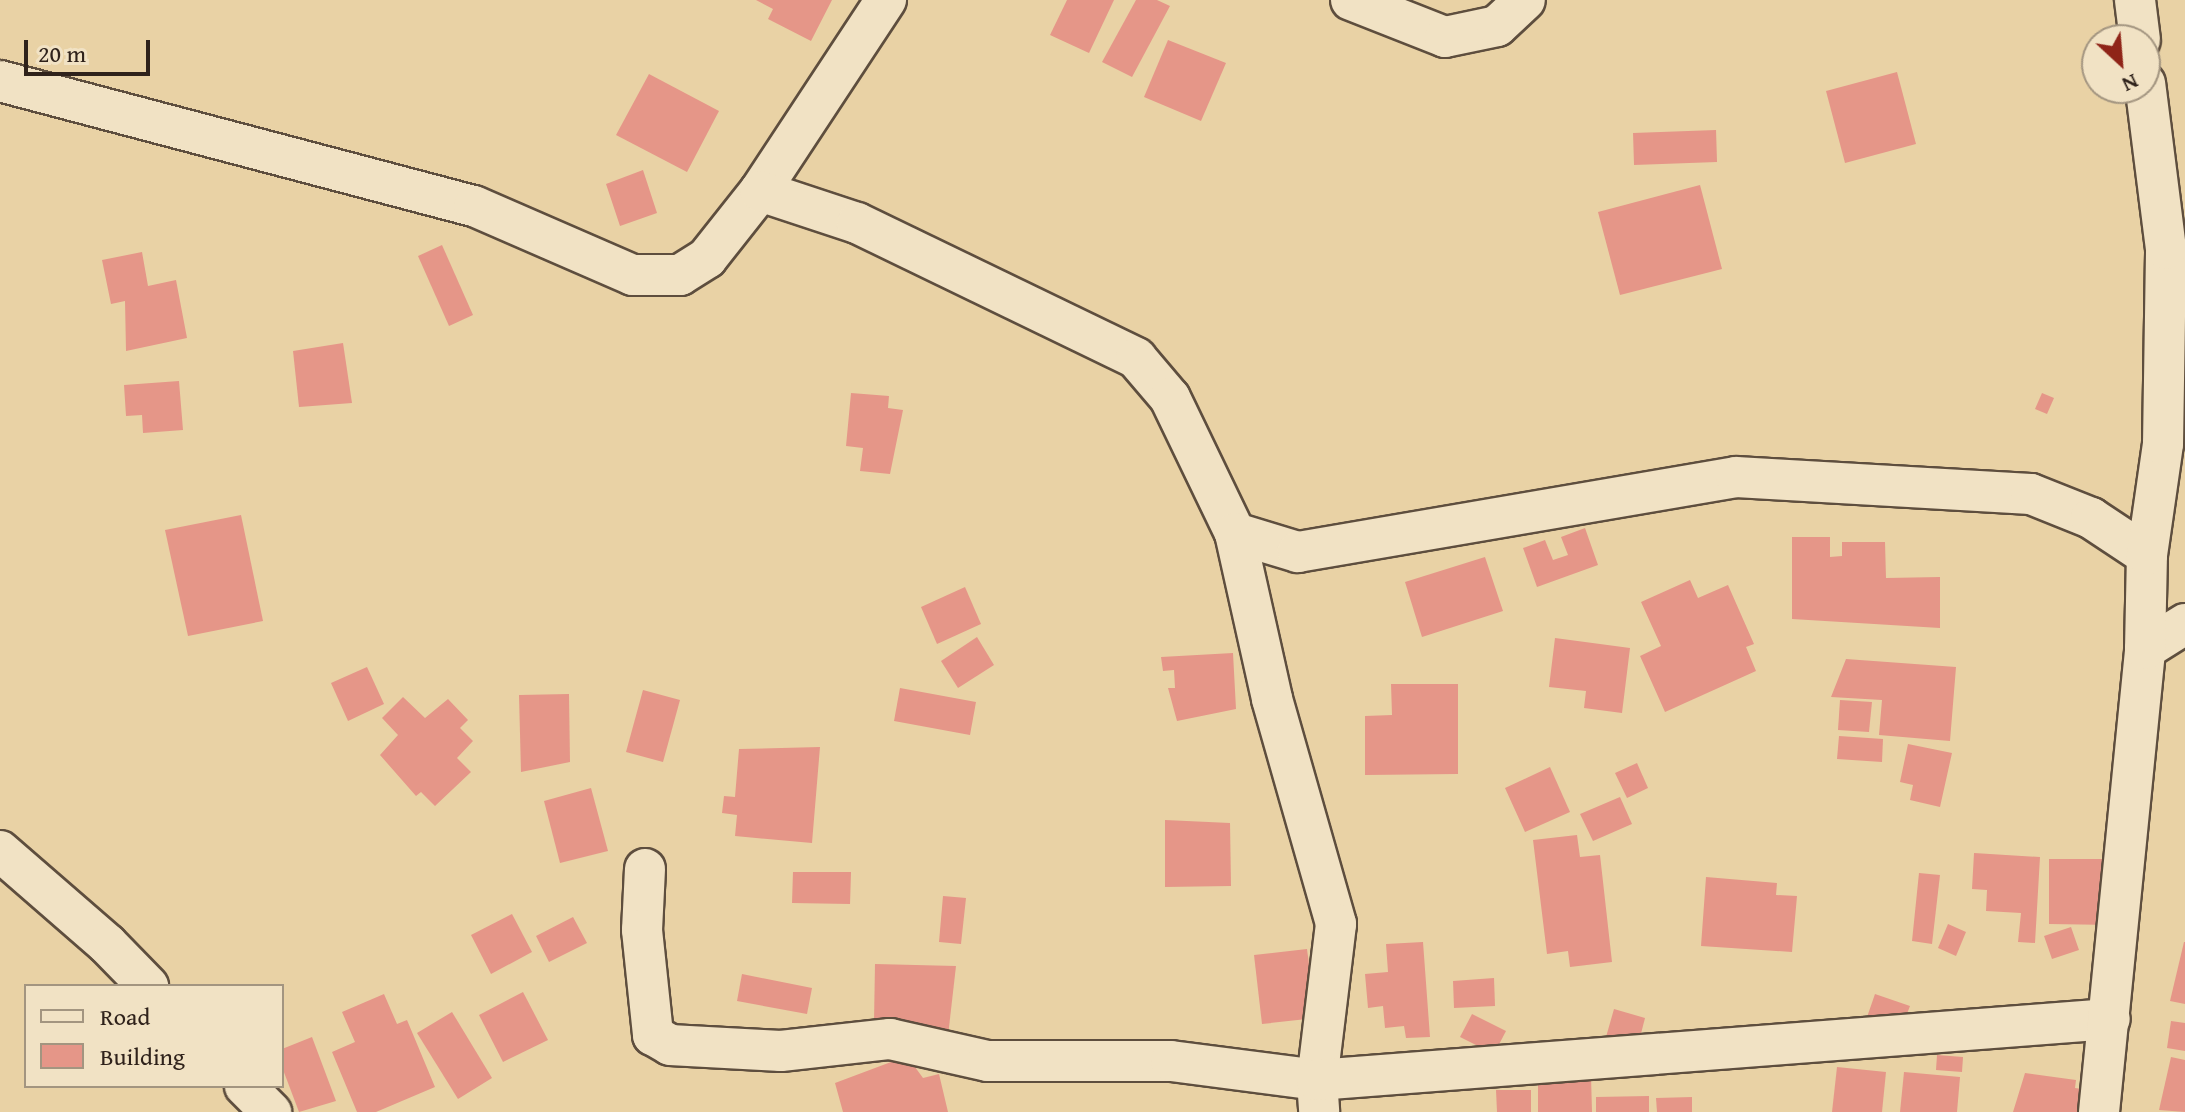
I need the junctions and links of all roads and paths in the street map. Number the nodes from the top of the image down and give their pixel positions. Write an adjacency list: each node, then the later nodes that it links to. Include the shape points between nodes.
1 (886, 0): 8 (street)
2 (1351, 0): 3 (street, via 1445,37 1497,26)
3 (1525, 0)
4 (2135, 0): 5 (street)
5 (2138, 24)
6 (0, 81): 8 (street, via 474,206 633,275 680,275 707,258)
7 (2148, 104): 10 (street, via 2166,249 2163,444)
8 (760, 191): 9 (street, via 857,223 1136,358 1170,398)
9 (1235, 533): 10 (street, via 1298,552 1736,477 2031,494 2091,518); 18 (street, via 1272,699 1336,924)
10 (2147, 555): 12 (street)
11 (2185, 624): 12 (street)
12 (2145, 649): 16 (street)
13 (0, 851): 15 (street)
14 (645, 869): 18 (street, via 642,930 653,1035 670,1045 781,1051 890,1039 988,1061 1171,1061)
15 (146, 984)
16 (2110, 1019): 18 (street); 20 (street)
17 (247, 1088): 19 (street)
18 (1318, 1096)
19 (271, 1112)
20 (2099, 1112)

